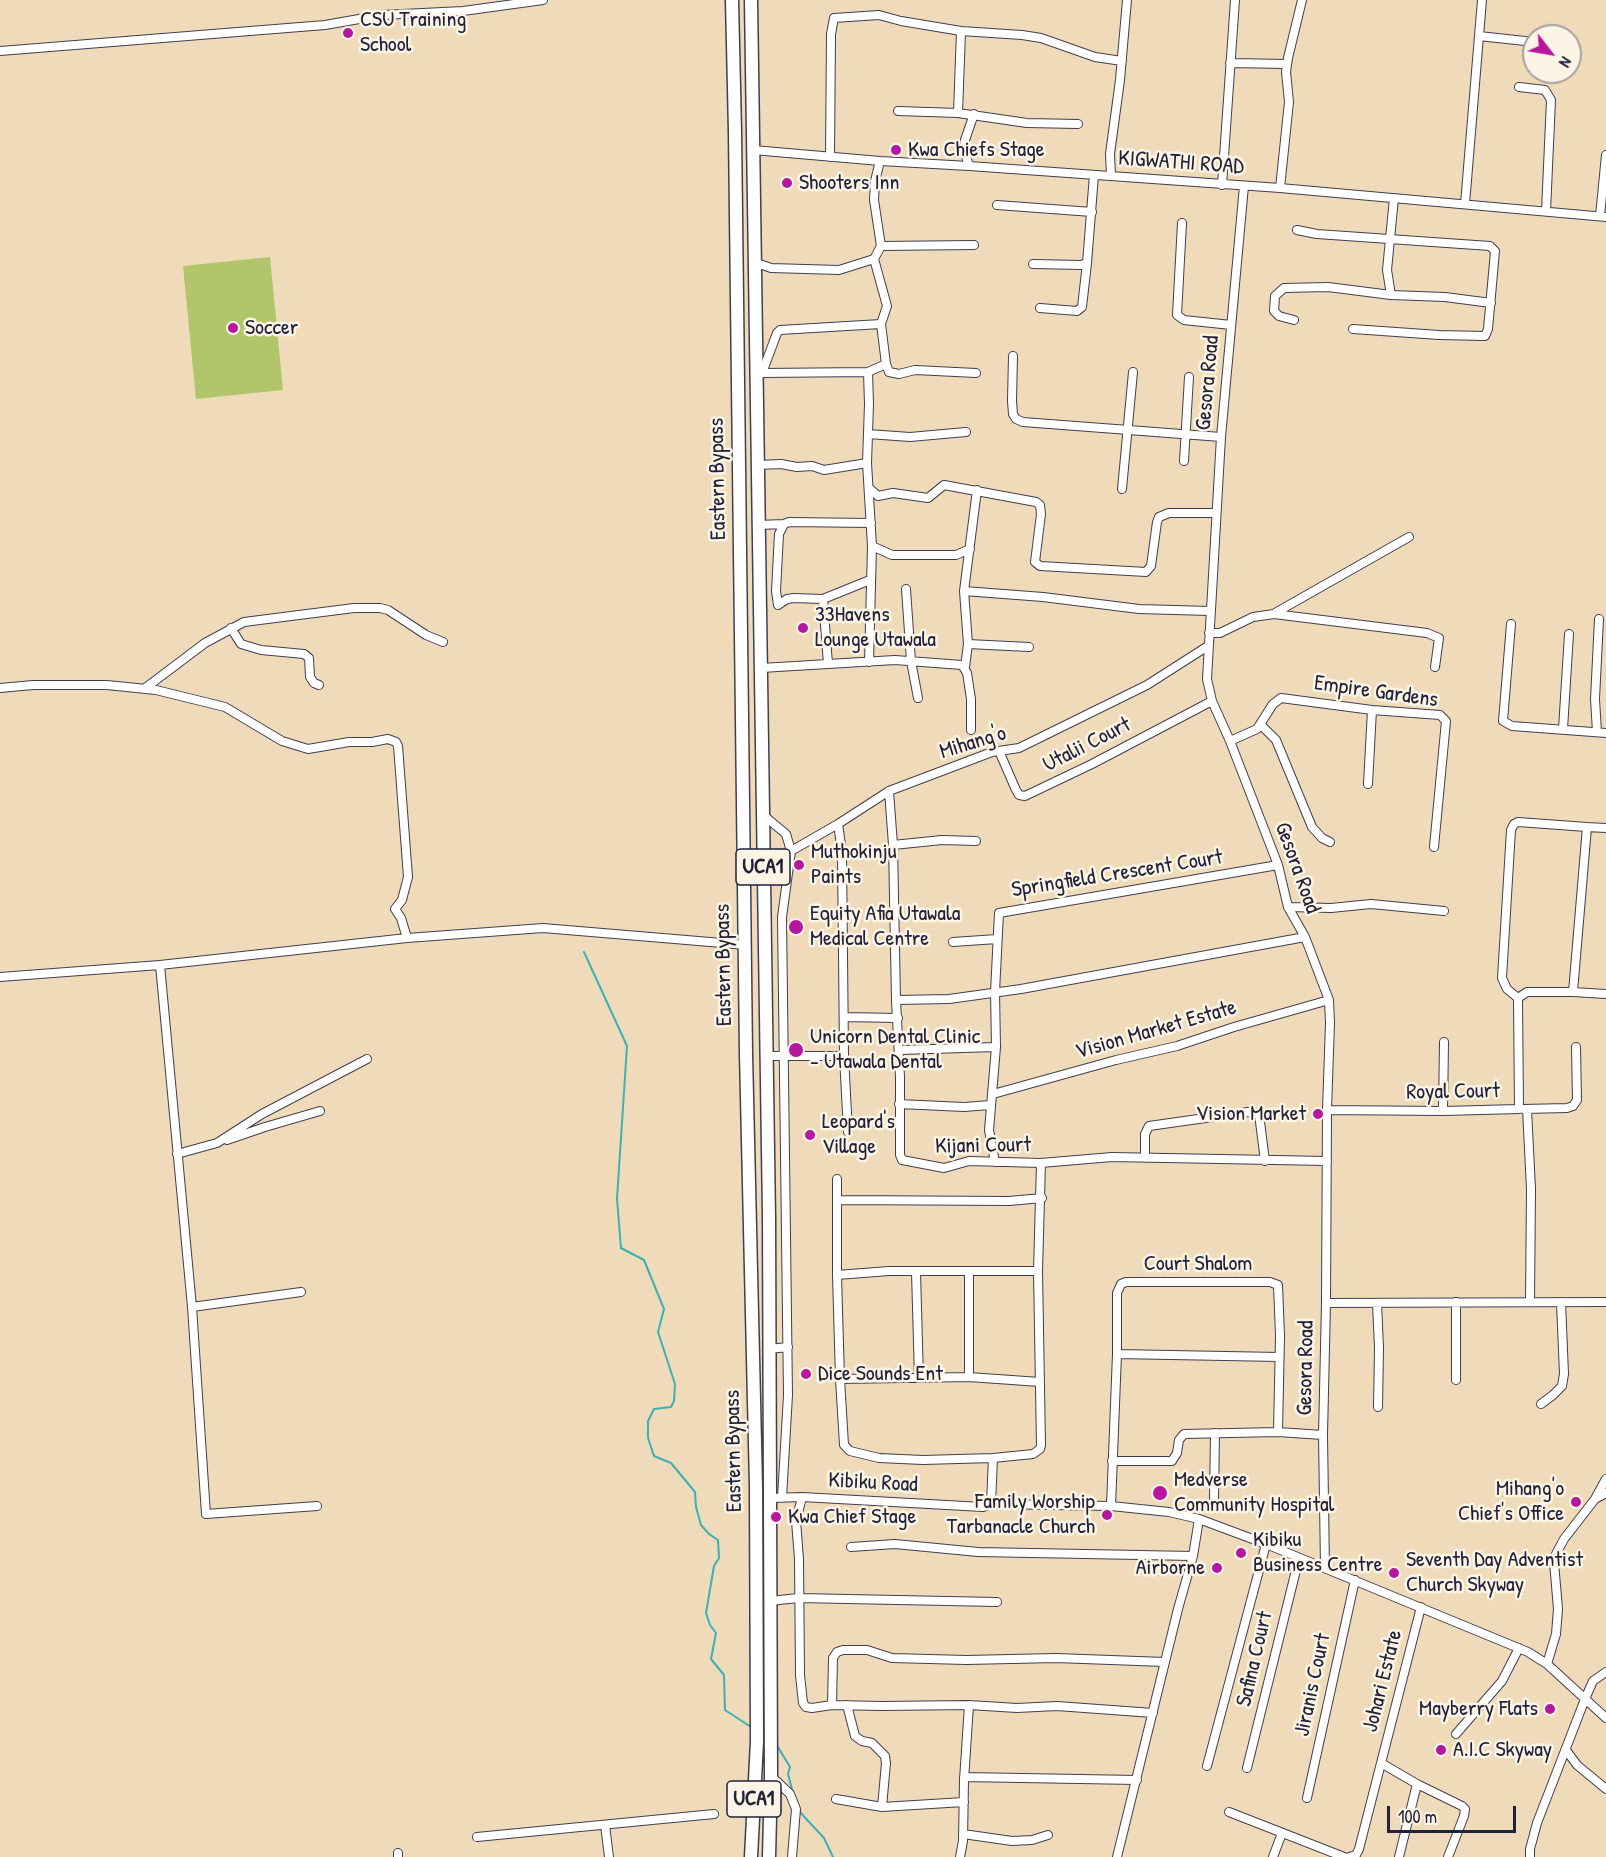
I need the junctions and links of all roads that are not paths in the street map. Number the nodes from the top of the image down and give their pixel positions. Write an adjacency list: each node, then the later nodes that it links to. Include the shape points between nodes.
1 (543, 0): 11 (street, via 463,11 382,15 325,25)
2 (732, 0): 133 (main road, Eastern Bypass / UCA1)
3 (751, 0): 20 (main road, Eastern Bypass / UCA1)
4 (1127, 0): 12 (street)
5 (1235, 0): 13 (street)
6 (1302, 0): 14 (street)
7 (1482, 0): 9 (street)
8 (961, 31): 12 (street, via 1041,38 1078,52); 17 (street); 22 (street, via 879,15 834,18)
9 (1479, 36): 10 (street); 32 (street)
10 (1522, 41)
11 (0, 51)
12 (1122, 61): 26 (street, via 1110,154)
13 (1230, 63): 14 (street); 28 (street)
14 (1287, 64): 30 (street, via 1289,102)
15 (1519, 87): 34 (street, via 1545,90 1551,100)
16 (898, 111): 17 (street)
17 (958, 113): 18 (street)
18 (974, 114): 19 (street, via 1027,123); 24 (street, via 965,140)
19 (1078, 124)
20 (753, 150): 22 (street, KIGWATHI ROAD); 43 (main road, Eastern Bypass / UCA1)
21 (1606, 156): 27 (street)
22 (830, 157): 23 (street, KIGWATHI ROAD)
23 (880, 161): 24 (street, KIGWATHI ROAD); 41 (street, via 874,200)
24 (969, 166): 25 (street, KIGWATHI ROAD)
25 (1094, 175): 26 (street, KIGWATHI ROAD); 35 (street)
26 (1111, 176): 28 (street, KIGWATHI ROAD)
27 (1605, 178): 36 (street)
28 (1222, 185): 29 (street, KIGWATHI ROAD)
29 (1244, 186): 30 (street, KIGWATHI ROAD); 51 (street, Gesora Road)
30 (1280, 189): 31 (street, KIGWATHI ROAD)
31 (1394, 198): 32 (street, KIGWATHI ROAD); 39 (street)
32 (1465, 204): 34 (street, KIGWATHI ROAD)
33 (997, 205): 35 (street)
34 (1546, 211): 36 (street, KIGWATHI ROAD)
35 (1092, 212): 44 (street)
36 (1603, 216)
37 (1182, 223): 51 (street, via 1177,315 1184,320)
38 (1297, 230): 39 (street)
39 (1389, 239): 46 (street, via 1387,270); 47 (street, via 1490,246 1495,251)
40 (974, 245): 41 (street)
41 (881, 246): 42 (street)
42 (874, 260): 43 (street, via 839,270 771,268); 50 (street, via 887,306)
43 (754, 262): 55 (main road, Eastern Bypass / UCA1)
44 (1087, 262): 45 (street); 48 (street, via 1082,307 1077,311)
45 (1033, 264)
46 (1391, 295): 47 (street); 49 (street, via 1328,286 1284,288 1275,296 1274,311)
47 (1491, 303): 52 (street, via 1487,333 1481,337)
48 (1040, 308)
49 (1294, 320)
50 (881, 324): 54 (street); 55 (street, via 780,330)
51 (1231, 325): 64 (street, Gesora Road)
52 (1353, 329)
53 (1013, 356): 60 (street, via 1012,401 1016,419)
54 (886, 364): 56 (street); 58 (street, via 889,372 899,374 915,370)
55 (759, 369): 56 (street); 67 (main road, Eastern Bypass / UCA1)
56 (868, 372): 62 (street)
57 (1133, 372): 60 (street)
58 (976, 373)
59 (1189, 377): 63 (street)
60 (1126, 430): 63 (street); 69 (street)
61 (966, 432): 62 (street)
62 (868, 434): 66 (street)
63 (1186, 434): 64 (street); 65 (street)
64 (1221, 437): 71 (street, Gesora Road)
65 (1184, 460)
66 (867, 463): 67 (street, via 824,470 812,466); 68 (street)
67 (758, 465): 74 (main road, Eastern Bypass / UCA1)
68 (870, 489): 70 (street, via 878,496 928,498 944,485); 72 (street)
69 (1122, 489)
70 (977, 490): 71 (street, via 1040,505 1035,562 1040,566 1146,572 1151,566 1159,517 1169,513); 77 (street)
71 (1216, 513): 82 (street, Gesora Road)
72 (871, 523): 73 (street); 76 (street)
73 (784, 524): 74 (street); 81 (street, via 779,534 778,605 794,598)
74 (759, 525): 98 (main road, Eastern Bypass / UCA1)
75 (1409, 537): 83 (street)
76 (872, 546): 77 (street, via 892,555 956,555); 78 (street)
77 (970, 549): 80 (street)
78 (870, 580): 81 (street); 94 (street)
79 (906, 589): 93 (street)
80 (964, 591): 82 (street, via 1139,609); 90 (street)
81 (823, 599): 95 (street)
82 (1210, 611): 87 (street, Gesora Road)
83 (1274, 614): 87 (street, via 1253,617 1220,633); 97 (street, via 1435,635 1439,638)
84 (1599, 619): 108 (street)
85 (1511, 624): 106 (street, via 1503,721 1512,726)
86 (231, 628): 89 (street, via 244,622 380,608); 99 (street, via 241,644 304,654 309,658 310,676); 101 (street)
87 (1209, 633): 91 (street, Gesora Road)
88 (1569, 634): 106 (street)
89 (443, 642)
90 (968, 644): 92 (street); 96 (street)
91 (1208, 646): 103 (street, Gesora Road, via 1207,679); 111 (street, Mihang'o, via 1148,685 1019,748)
92 (1029, 647)
93 (911, 661): 94 (street); 96 (street); 102 (street)
94 (869, 662): 95 (street)
95 (828, 664): 98 (street)
96 (965, 667): 107 (street)
97 (1435, 667)
98 (761, 668): 114 (main road, Eastern Bypass / UCA1)
99 (319, 685)
100 (0, 688): 101 (street, via 107,685)
101 (144, 689): 130 (street, via 225,707 282,741 308,749 349,742 396,741 408,877 402,900 395,909)
102 (918, 698)
103 (1212, 701): 110 (street, Gesora Road); 111 (street, Utalii Court, via 1025,796 1016,790)
104 (1372, 710): 105 (street, Empire Gardens, via 1281,698 1273,704); 112 (street); 121 (street, Empire Gardens, via 1444,718)
105 (1262, 725): 110 (street); 119 (street, via 1276,740 1312,827)
106 (1563, 729): 108 (street)
107 (971, 730)
108 (1597, 732): 109 (street)
109 (1606, 733)
110 (1230, 741): 124 (street, Gesora Road)
111 (999, 751): 113 (street, Mihang'o)
112 (1368, 784)
113 (889, 791): 115 (street, Mihang'o); 120 (street, Kijani Court)
114 (762, 814): 122 (street, via 786,834); 123 (main road, Eastern Bypass / UCA1)
115 (838, 824): 122 (street, Mihang'o); 142 (street, via 842,852)
116 (1587, 827): 117 (street); 137 (street); 139 (street, via 1518,822 1511,830 1502,978)
117 (1606, 828)
118 (976, 841): 120 (street)
119 (1330, 842)
120 (893, 845): 140 (street, Kijani Court)
121 (1434, 847)
122 (791, 851): 123 (street, Mihang'o, via 783,857); 127 (street)
123 (763, 858): 128 (main road, Eastern Bypass / UCA1)
124 (1278, 865): 125 (street, Gesora Road); 131 (street, Springfield Crescent Court, via 1001,911)
125 (1288, 907): 126 (street, via 1371,904); 129 (street, Gesora Road)
126 (1444, 911)
127 (782, 917): 128 (street); 148 (street)
128 (764, 918): 149 (main road, Eastern Bypass / UCA1)
129 (1305, 937): 136 (street); 141 (street, Gesora Road)
130 (407, 938): 133 (street, via 543,927); 134 (street)
131 (997, 939): 132 (street); 136 (street, Springfield Crescent Court)
132 (953, 942)
133 (746, 945): 173 (main road, Eastern Bypass / UCA1)
134 (160, 965): 135 (street); 161 (street)
135 (0, 977)
136 (995, 992): 140 (street, via 948,999); 145 (street, Springfield Crescent Court)
137 (1573, 992): 138 (street); 139 (street, via 1527,992)
138 (1606, 994)
139 (1518, 999): 155 (street, Royal Court)
140 (896, 1000): 143 (street, Kijani Court)
141 (1329, 1000): 152 (street, Vision Market Estate, via 1177,1046); 156 (street, Gesora Road)
142 (844, 1017): 143 (street); 150 (street)
143 (898, 1018): 147 (street, Kijani Court)
144 (1444, 1042): 158 (street)
145 (996, 1047): 147 (street); 152 (street, Springfield Crescent Court)
146 (1576, 1047): 155 (street, via 1577,1100 1573,1106)
147 (898, 1050): 153 (street, Kijani Court)
148 (785, 1055): 149 (street); 150 (street); 163 (street)
149 (766, 1056): 164 (main road, Eastern Bypass / UCA1)
150 (844, 1056): 159 (street)
151 (367, 1059): 160 (street, via 262,1114)
152 (993, 1094): 154 (street, Springfield Crescent Court)
153 (898, 1104): 154 (street); 167 (street, Kijani Court, via 902,1160 944,1168 969,1161)
154 (990, 1105): 167 (street, Springfield Crescent Court, via 989,1130)
155 (1523, 1109): 158 (street, Royal Court); 180 (street, via 1531,1190)
156 (1327, 1110): 158 (street, Royal Court); 166 (street, Gesora Road)
157 (320, 1111): 160 (street)
158 (1443, 1111)
159 (848, 1132)
160 (217, 1143): 161 (street)
161 (177, 1154): 185 (street)
162 (1145, 1158): 165 (street, Kijani Court); 165 (street, via 1149,1126 1248,1112 1259,1114); 168 (street, Kijani Court)
163 (785, 1159): 164 (street); 186 (street)
164 (768, 1160): 172 (main road, Eastern Bypass / UCA1)
165 (1265, 1161): 166 (street, Kijani Court)
166 (1327, 1161): 183 (street, Gesora Road)
167 (995, 1162): 168 (street, Kijani Court)
168 (1041, 1163): 170 (street)
169 (837, 1179): 171 (street)
170 (1042, 1198): 171 (street); 174 (street)
171 (837, 1200): 177 (street)
172 (769, 1217): 173 (main road); 187 (main road, Eastern Bypass / UCA1)
173 (749, 1218): 254 (main road, Eastern Bypass / UCA1, via 757,1699)
174 (1038, 1271): 176 (street); 194 (street)
175 (916, 1272): 176 (street); 177 (street); 191 (street)
176 (969, 1273): 190 (street)
177 (837, 1275): 192 (street)
178 (301, 1292): 185 (street)
179 (1456, 1302): 180 (street); 184 (street); 193 (street)
180 (1530, 1302): 181 (street)
181 (1562, 1302): 182 (street); 195 (street, via 1562,1386)
182 (1606, 1302)
183 (1326, 1303): 184 (street); 199 (street, Gesora Road)
184 (1377, 1303): 196 (street)
185 (192, 1307): 209 (street, via 206,1514)
186 (788, 1347): 187 (street); 205 (street, via 788,1395)
187 (769, 1349): 205 (main road, Eastern Bypass / UCA1)
188 (1117, 1354): 189 (street); 189 (street, Court Shalom, via 1117,1293 1121,1284 1270,1282 1279,1288); 201 (street, Court Shalom)
189 (1279, 1357): 197 (street, Court Shalom)
190 (969, 1377): 191 (street); 194 (street)
191 (919, 1378): 192 (street)
192 (840, 1379): 200 (street, via 843,1440 850,1451 879,1458)
193 (1456, 1380)
194 (1040, 1382): 200 (street, via 1040,1449 1033,1454)
195 (1540, 1404)
196 (1378, 1407)
197 (1278, 1432): 198 (street); 199 (street)
198 (1215, 1433): 201 (street, via 1184,1434 1172,1461); 206 (street)
199 (1323, 1435): 216 (street, Gesora Road)
200 (993, 1458): 208 (street)
201 (1113, 1461): 210 (street, Court Shalom)
202 (1606, 1479): 207 (street)
203 (1606, 1493): 207 (street)
204 (802, 1497): 205 (street, Kibiku Road); 208 (street, Kibiku Road, via 983,1507); 218 (street, via 796,1521)
205 (776, 1498): 219 (main road, Eastern Bypass / UCA1)
206 (1214, 1499)
207 (1595, 1499): 224 (street, via 1556,1554 1556,1634)
208 (991, 1504): 210 (street, Kibiku Road)
209 (317, 1506)
210 (1111, 1506): 211 (street, Kibiku Road)
211 (1199, 1519): 212 (street, Kibiku Road); 214 (street)
212 (1266, 1544): 215 (street, Kibiku Road); 235 (street)
213 (851, 1547): 214 (street, via 895,1544 978,1552)
214 (1193, 1556): 223 (street)
215 (1299, 1558): 216 (street, Kibiku Road); 236 (street, Safina Court)
216 (1325, 1568): 217 (street, Kibiku Road)
217 (1355, 1580): 221 (street, Kibiku Road); 243 (street, Jiranis Court)
218 (798, 1598): 219 (street); 220 (street); 227 (street, via 803,1703 812,1708)
219 (770, 1601): 237 (main road, Eastern Bypass / UCA1)
220 (997, 1602)
221 (1421, 1607): 222 (street, Kibiku Road); 234 (street, Johari Estate)
222 (1519, 1648): 224 (street, Kibiku Road); 232 (street, via 1502,1681)
223 (1165, 1662): 227 (street, via 892,1658 867,1650 843,1650 833,1658); 230 (street)
224 (1547, 1664): 226 (street, Kibiku Road)
225 (1606, 1672): 226 (street, via 1593,1681)
226 (1586, 1699): 231 (street, Kibiku Road); 233 (street)
227 (832, 1704): 228 (street)
228 (848, 1705): 229 (street); 245 (street, via 855,1736 872,1743 885,1756)
229 (969, 1705): 230 (street); 238 (street)
230 (1153, 1713): 239 (street)
231 (1606, 1718)
232 (1456, 1734)
233 (1566, 1750): 241 (street, via 1577,1765); 264 (street, via 1533,1835)
234 (1381, 1763): 240 (street, Johari Estate); 261 (street, Johari Estate, via 1359,1849)
235 (1208, 1766)
236 (1247, 1768)
237 (771, 1776): 255 (main road, Eastern Bypass / UCA1); 256 (street, via 790,1794 796,1809)
238 (964, 1777): 239 (street); 244 (street)
239 (1137, 1779): 258 (street)
240 (1417, 1784): 262 (street); 263 (street, Johari Estate, via 1465,1809)
241 (1606, 1789)
242 (836, 1798): 245 (street)
243 (1307, 1798)
244 (964, 1802): 245 (street); 250 (street)
245 (882, 1807)
246 (1229, 1812): 249 (street)
247 (714, 1814): 248 (street)
248 (605, 1825): 252 (street); 253 (street)
249 (1282, 1833): 259 (street); 260 (street)
250 (963, 1834): 251 (street, via 1012,1841); 257 (street)
251 (1048, 1835)
252 (477, 1837)
253 (609, 1857)
254 (751, 1857)
255 (770, 1857)
256 (792, 1857)
257 (960, 1857)
258 (1117, 1857)
259 (1273, 1857)
260 (1344, 1857)
261 (1349, 1857)
262 (1399, 1857)
263 (1448, 1857)
264 (1530, 1857)

